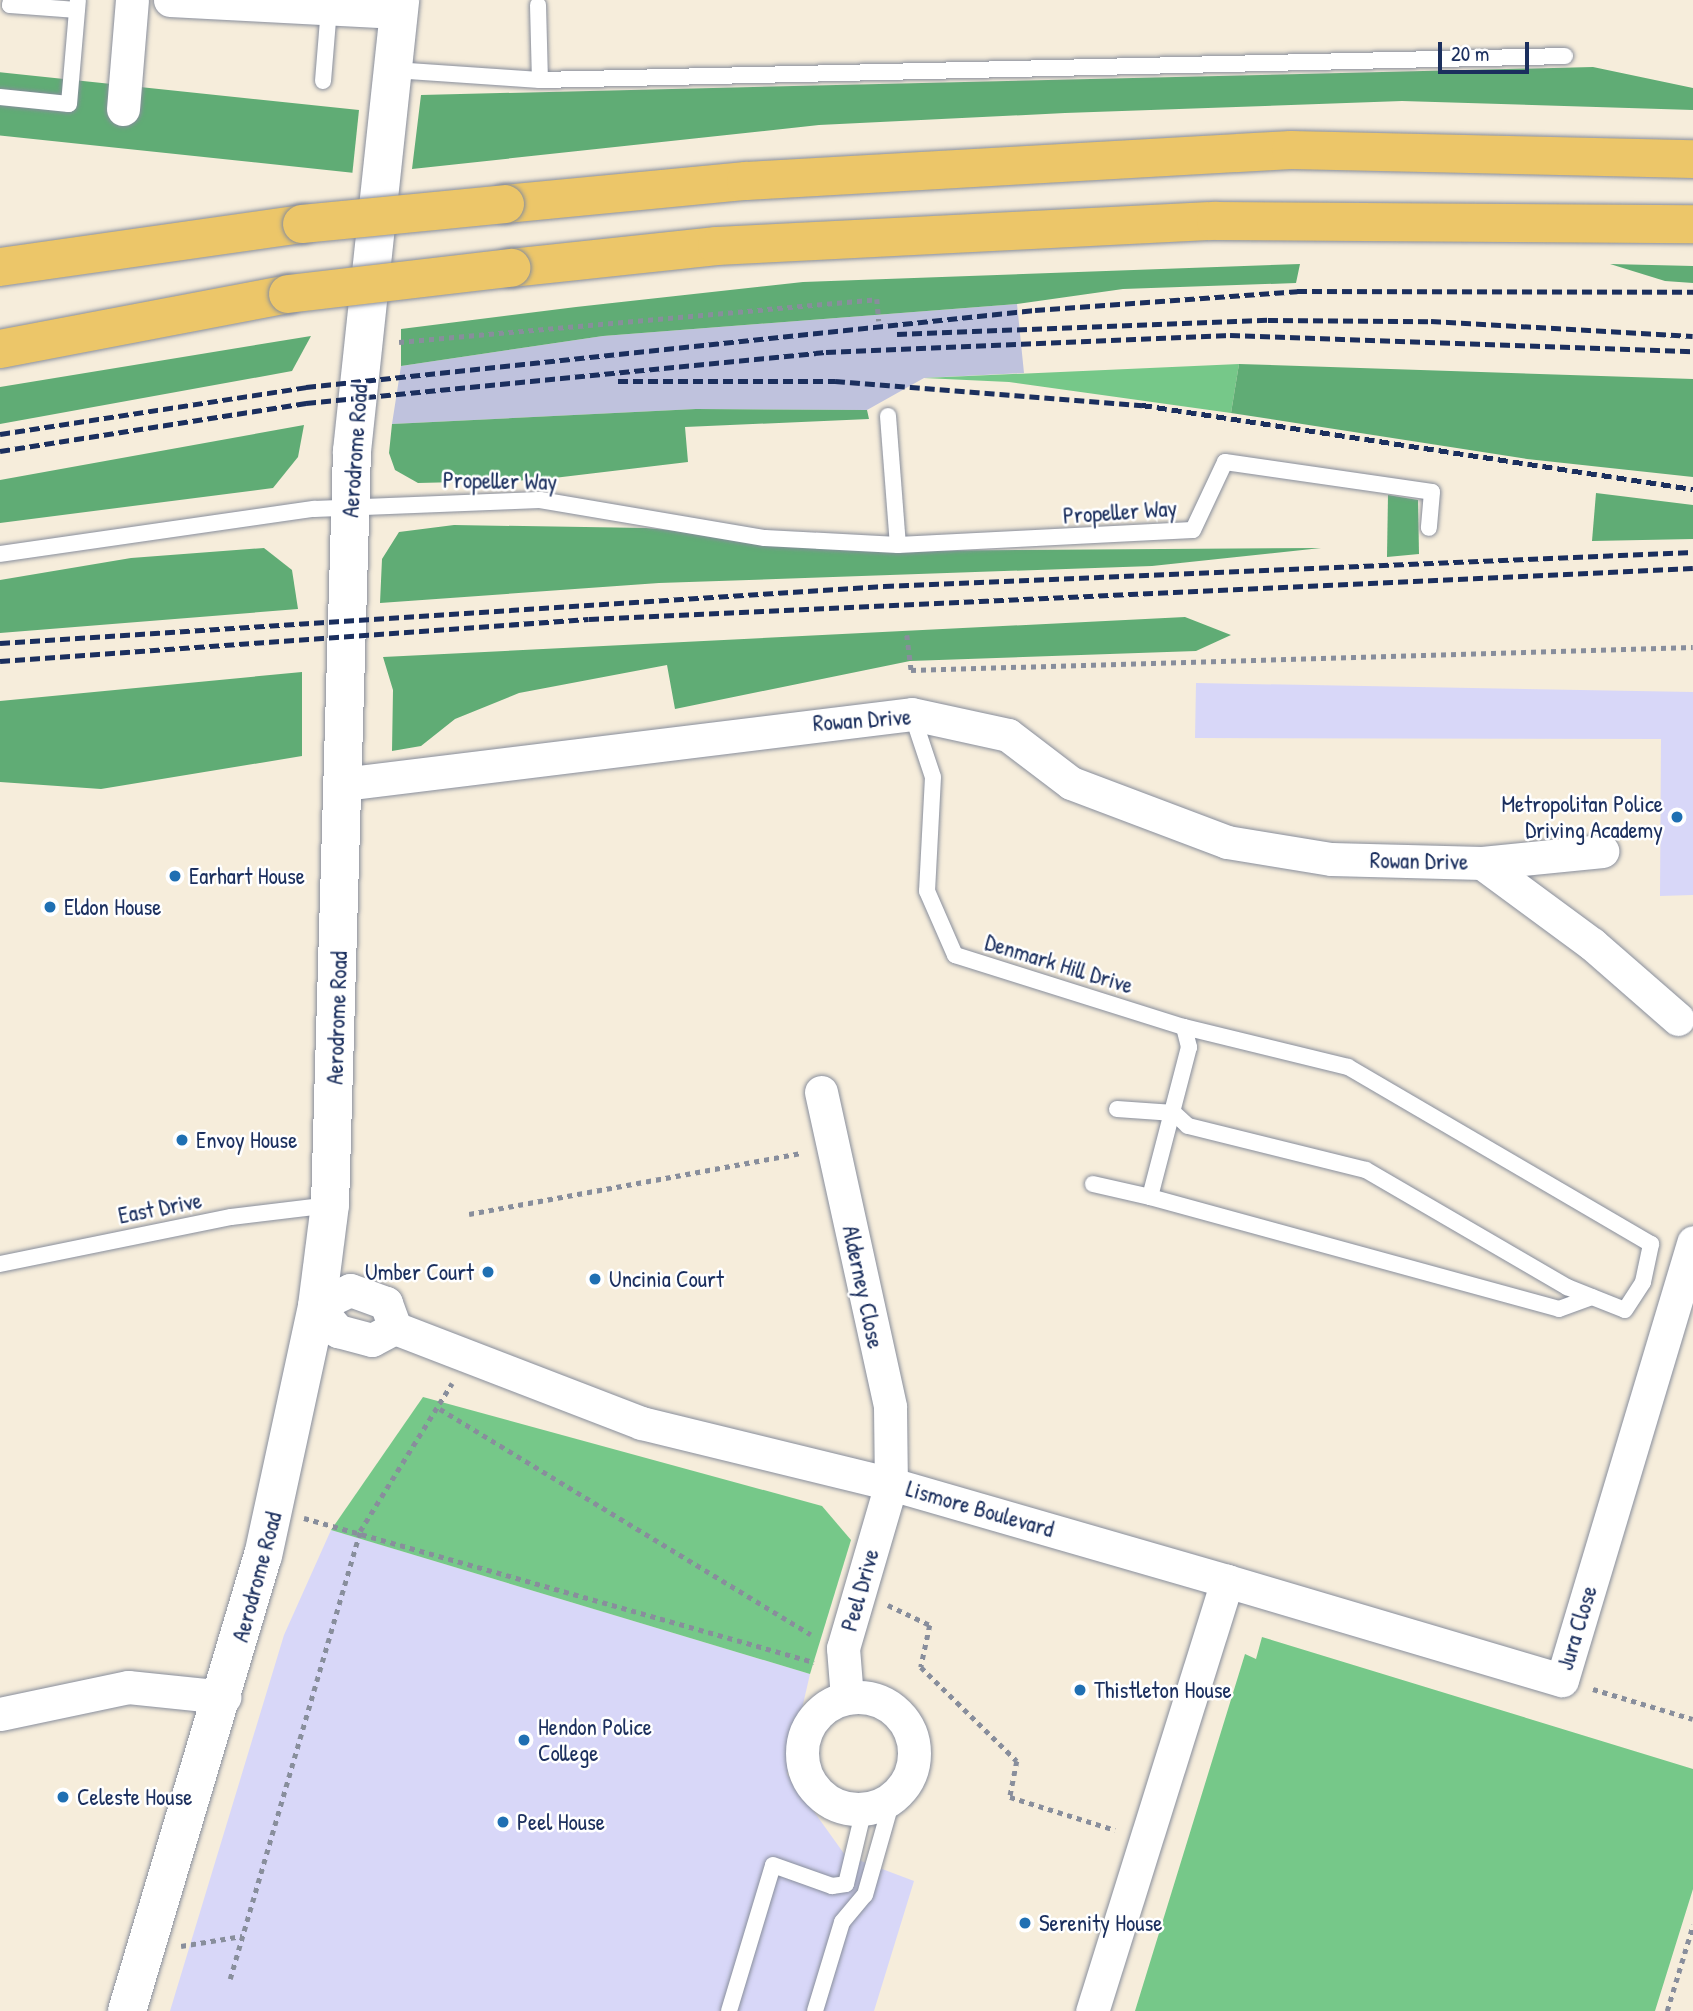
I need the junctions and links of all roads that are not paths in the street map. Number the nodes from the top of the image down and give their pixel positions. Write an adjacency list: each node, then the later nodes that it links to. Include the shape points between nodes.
1 (10, 0): 5 (lane, via 10,5)
2 (132, 0): 14 (street)
3 (170, 0): 4 (street)
4 (237, 3): 8 (street)
5 (77, 5): 13 (lane, via 69,104)
6 (538, 5): 11 (lane)
7 (399, 6): 8 (street); 10 (street, Aerodrome Road)
8 (329, 8): 12 (lane)
9 (1565, 55): 11 (lane)
10 (394, 70): 11 (lane); 20 (street, Aerodrome Road)
11 (540, 80)
12 (323, 81)
13 (0, 97)
14 (123, 109)
15 (1693, 159): 17 (highway, bridge, via 1292,150 746,181 302,224)
16 (1693, 224): 18 (highway, bridge, via 1216,221 717,246 288,294)
17 (0, 267)
18 (0, 349)
19 (888, 416): 22 (lane)
20 (350, 506): 22 (lane, Propeller Way, via 540,500 765,538); 23 (lane, Propeller Way); 25 (street, Aerodrome Road)
21 (1429, 528): 22 (lane, Propeller Way, via 1432,492 1225,462 1194,530)
22 (898, 545)
23 (0, 554)
24 (912, 714): 25 (street, Rowan Drive); 27 (street, Rowan Drive, via 1008,735 1071,783 1227,842 1331,859); 29 (lane, Denmark Hill Drive, via 933,777 927,891 955,955)
25 (343, 784): 35 (street, Aerodrome Road)
26 (1602, 851): 27 (street, Rowan Drive)
27 (1482, 863): 28 (street, Rowan Drive)
28 (1678, 1019)
29 (1184, 1027): 32 (lane, via 1189,1047); 38 (lane, Denmark Hill Drive, via 1348,1067 1651,1244 1643,1282 1625,1310)
30 (821, 1092): 40 (street, Alderney Close, via 890,1407)
31 (1117, 1109): 32 (lane)
32 (1174, 1113): 34 (lane); 38 (lane, via 1188,1125 1366,1170)
33 (1093, 1185): 34 (lane)
34 (1150, 1197): 38 (lane, via 1559,1309)
35 (330, 1205): 37 (lane, East Drive, via 231,1217); 39 (street, Aerodrome Road)
36 (1690, 1263): 41 (street, Jura Close, via 1562,1680)
37 (0, 1264)
38 (1592, 1297)
39 (317, 1306): 40 (street, Lismore Boulevard, via 338,1331 372,1340 395,1328 641,1423); 43 (street, Aerodrome Road, via 282,1484)
40 (891, 1483): 41 (street, Lismore Boulevard); 42 (street, Peel Drive, via 843,1648)
41 (1227, 1581): 49 (street)
42 (846, 1685): 45 (street, via 888,1706 908,1728 910,1773); 45 (street, via 807,1731 803,1766 822,1796)
43 (224, 1697): 44 (street, via 128,1687); 46 (street, Aerodrome Road)
44 (0, 1714)
45 (878, 1803): 47 (lane, via 846,1884 832,1886 773,1865); 48 (lane, via 865,1895 842,1922)
46 (127, 2011)
47 (729, 2011)
48 (815, 2011)
49 (1092, 2011)

